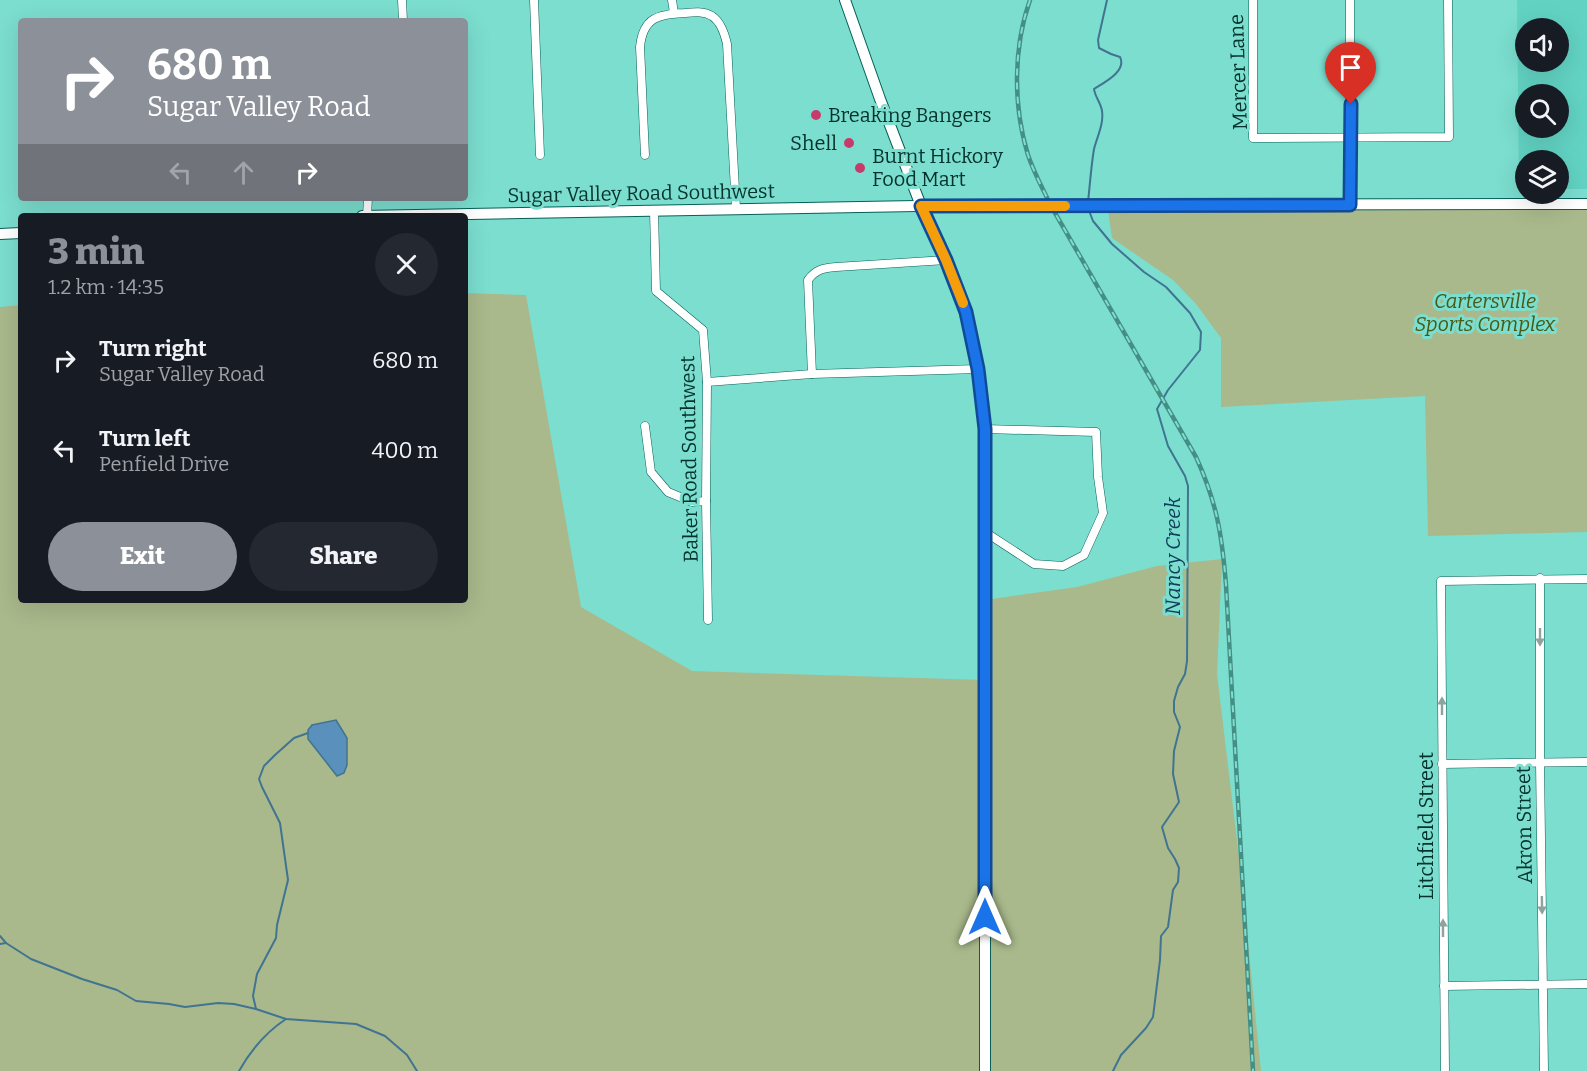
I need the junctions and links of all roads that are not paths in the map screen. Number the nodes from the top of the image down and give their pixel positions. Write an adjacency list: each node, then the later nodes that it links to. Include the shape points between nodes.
1 (402, 0): 9 (street)
2 (534, 0): 11 (street)
3 (672, 0): 8 (street)
4 (845, 0): 15 (street)
5 (1252, 0): 10 (street, Mercer Lane, via 1253,138)
6 (1350, 0): 10 (street)
7 (1448, 0): 10 (street, Mercer Lane, via 1449,136)
8 (674, 13): 12 (street, via 656,18 641,37); 16 (street, via 701,12 712,16 724,33)
9 (403, 18)
10 (1350, 137): 14 (street)
11 (540, 155)
12 (645, 155)
13 (1587, 204): 14 (street, Sugar Valley Road Southwest)
14 (1350, 205): 15 (street, Sugar Valley Road Southwest)
15 (921, 206): 16 (street, Sugar Valley Road Southwest); 21 (street)
16 (736, 208): 17 (street, Sugar Valley Road Southwest)
17 (654, 211): 18 (street, Sugar Valley Road Southwest); 24 (street, Baker Road Southwest, via 656,291 703,330)
18 (468, 214)
19 (18, 233): 20 (street)
20 (0, 234)
21 (946, 260): 22 (street, via 966,312); 23 (street, via 815,271 808,280)
22 (978, 369): 23 (street); 26 (street)
23 (812, 374): 24 (street)
24 (707, 382): 27 (street, Baker Road Southwest)
25 (645, 426): 27 (street, via 651,472 668,492 692,502)
26 (985, 429): 28 (street); 28 (street, via 1096,432 1103,513 1084,555 1063,566 1034,564)
27 (706, 501): 31 (street, Baker Road Southwest)
28 (985, 532): 38 (street)
29 (1540, 578): 30 (street); 32 (street, Akron Street, one-way to 32); 34 (street, Litchfield Street, one-way to 29, via 1441,582)
30 (1587, 579)
31 (708, 621)
32 (1540, 762): 33 (street); 34 (street); 36 (street, Akron Street, one-way to 36)
33 (1587, 762)
34 (1442, 764): 37 (street, Litchfield Street, one-way to 34)
35 (1587, 984): 36 (street)
36 (1543, 985): 37 (street); 40 (street, Akron Street)
37 (1444, 986): 39 (street, Litchfield Street)
38 (986, 1071)
39 (1445, 1071)
40 (1544, 1071)

